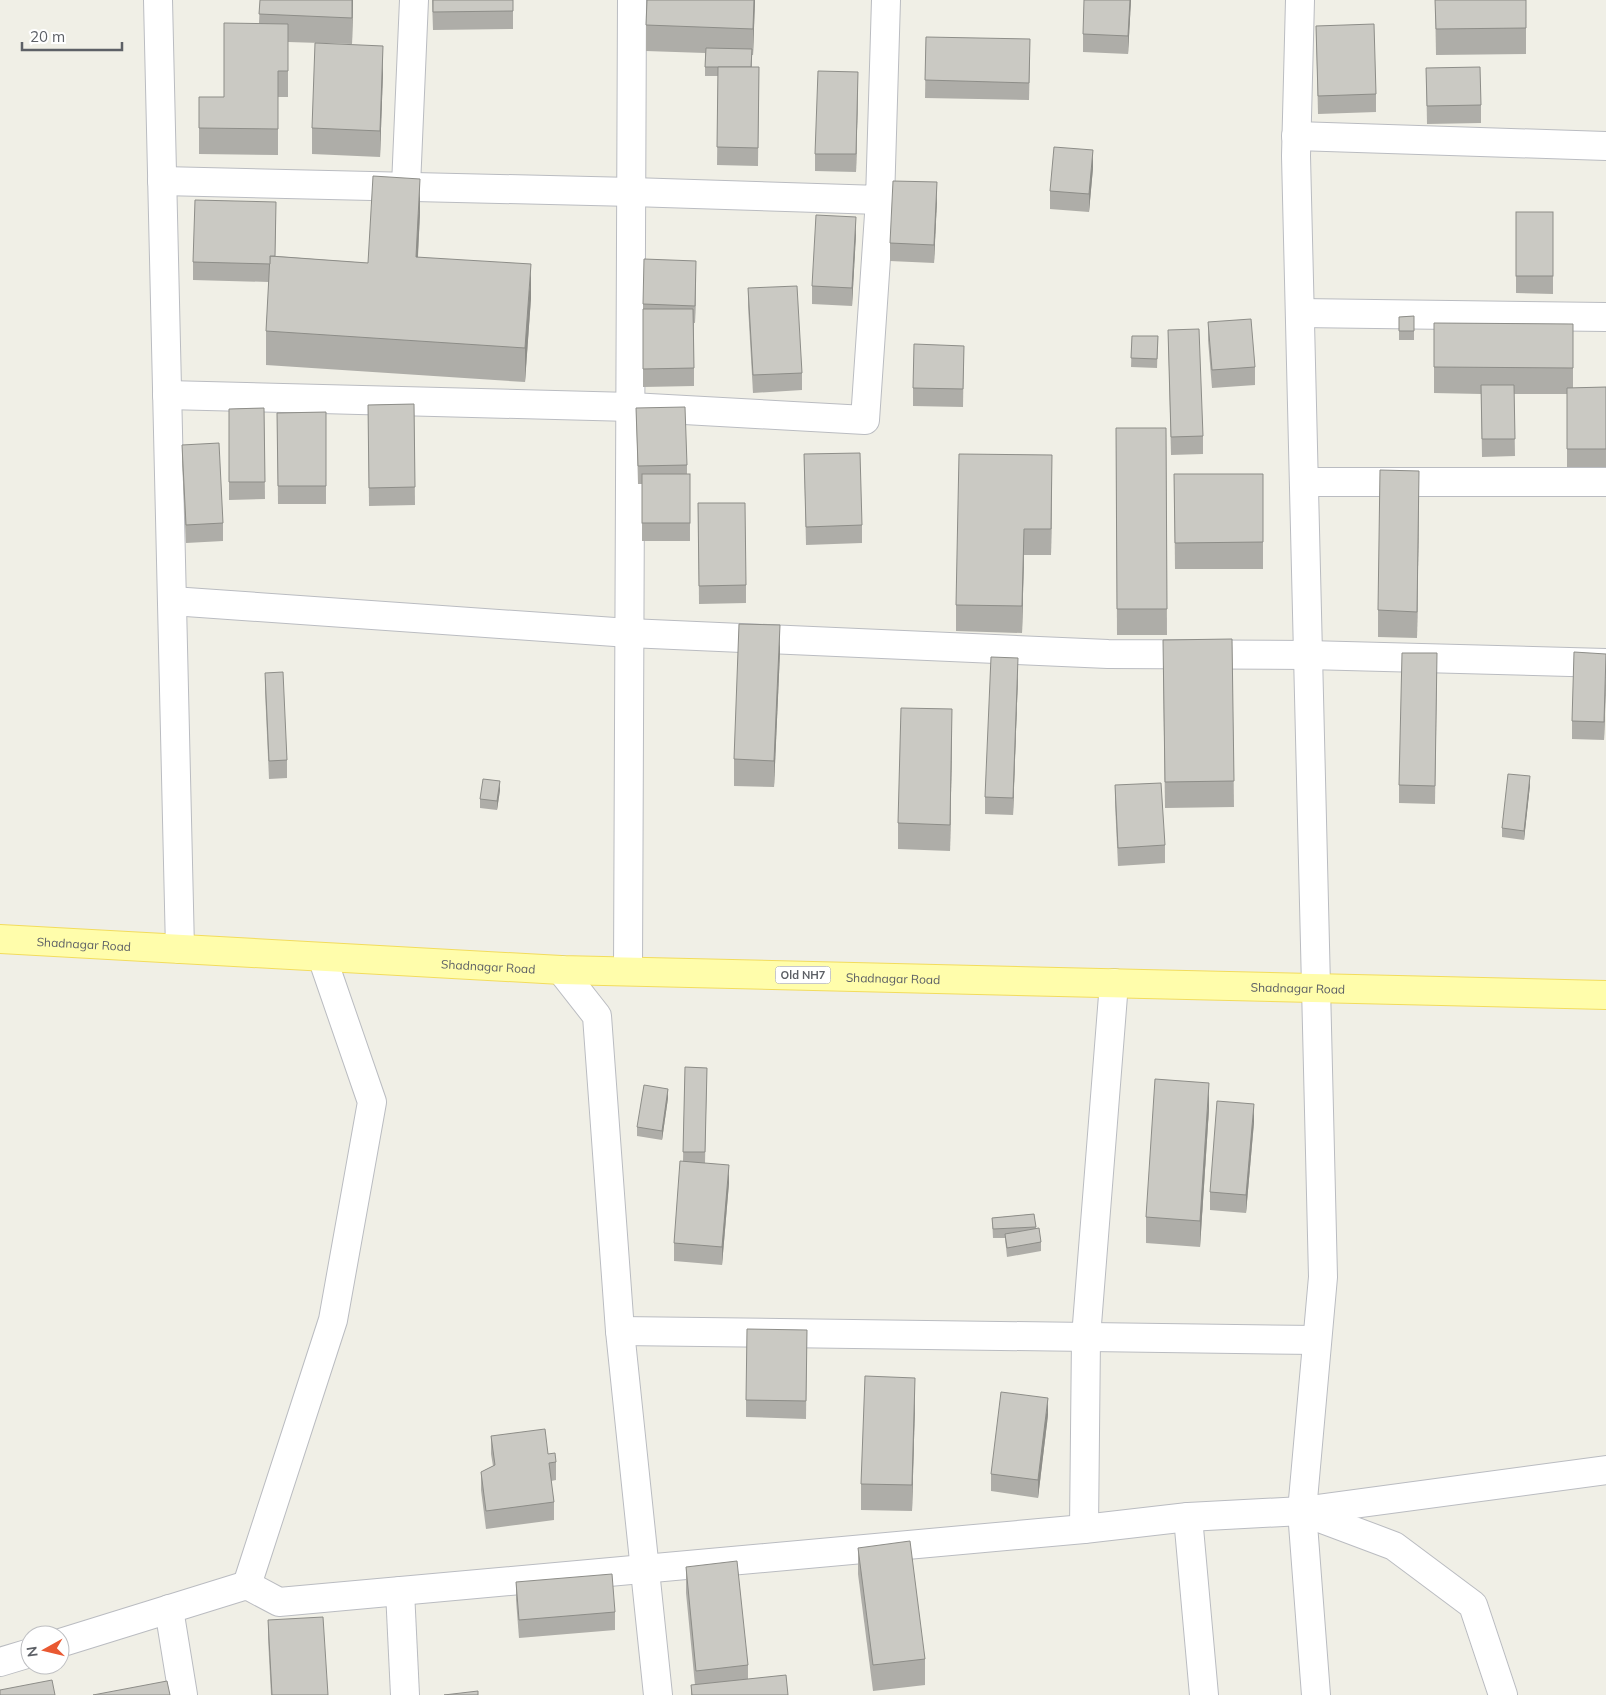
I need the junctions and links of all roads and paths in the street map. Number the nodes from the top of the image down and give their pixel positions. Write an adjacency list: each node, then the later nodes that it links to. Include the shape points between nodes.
1 (158, 0): 8 (street)
2 (414, 0): 9 (street)
3 (632, 0): 10 (street)
4 (886, 0): 11 (street)
5 (1300, 0): 6 (street)
6 (1296, 136): 7 (street); 12 (street)
7 (1606, 146)
8 (162, 180): 9 (street); 14 (street)
9 (406, 186): 10 (street)
10 (632, 192): 11 (street); 15 (street)
11 (880, 200): 15 (street, via 866,420)
12 (1300, 313): 13 (street); 16 (street)
13 (1606, 317)
14 (167, 395): 15 (street); 18 (street)
15 (631, 407): 19 (street)
16 (1304, 482): 17 (street); 20 (street)
17 (1606, 482)
18 (172, 602): 19 (street); 23 (street)
19 (629, 633): 20 (street, via 1108,654); 26 (street)
20 (1308, 655): 21 (street); 28 (street)
21 (1606, 663)
22 (0, 939): 23 (main road, Shadnagar Road / Old NH7)
23 (180, 949): 24 (main road, Shadnagar Road / Old NH7)
24 (322, 957): 25 (main road, Shadnagar Road / Old NH7); 38 (street, via 372,1102 333,1320)
25 (561, 970): 26 (main road, Shadnagar Road / Old NH7); 30 (street, via 597,1016)
26 (628, 971): 27 (main road, Shadnagar Road / Old NH7)
27 (1114, 983): 28 (main road, Shadnagar Road / Old NH7); 31 (street)
28 (1316, 988): 29 (main road, Shadnagar Road / Old NH7); 32 (street, via 1323,1277)
29 (1606, 994)
30 (620, 1331): 31 (street); 37 (street)
31 (1086, 1337): 32 (street); 36 (street)
32 (1316, 1340): 34 (street)
33 (1606, 1470): 34 (street)
34 (1302, 1512): 35 (street); 48 (street); 49 (street, via 1394,1546 1473,1605)
35 (1188, 1517): 36 (street); 47 (street)
36 (1084, 1529): 37 (street)
37 (644, 1569): 39 (street); 46 (street)
38 (247, 1585): 39 (street, via 279,1602); 40 (street)
39 (400, 1591): 45 (street)
40 (169, 1609): 41 (street); 44 (street)
41 (70, 1640)
42 (20, 1656): 43 (street)
43 (0, 1662)
44 (183, 1695)
45 (405, 1695)
46 (658, 1695)
47 (1204, 1695)
48 (1316, 1695)
49 (1503, 1695)

